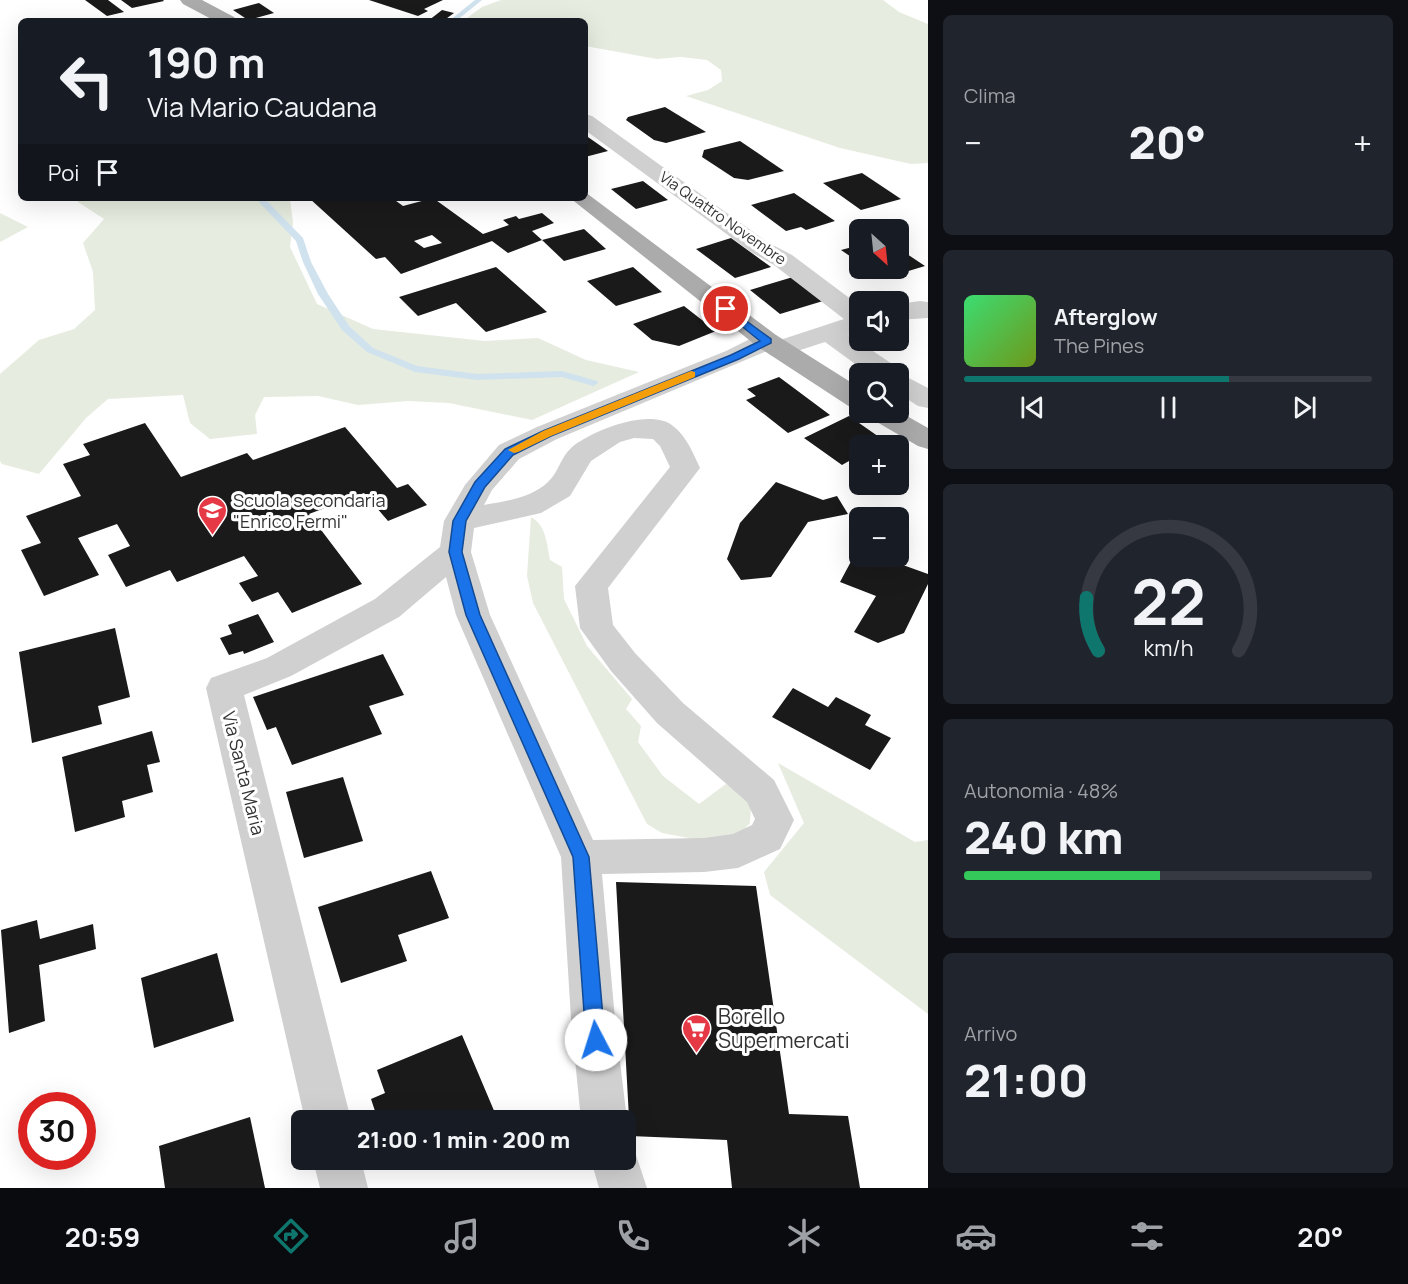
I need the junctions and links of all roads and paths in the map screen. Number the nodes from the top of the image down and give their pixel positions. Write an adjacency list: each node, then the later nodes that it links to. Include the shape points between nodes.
1 (189, 0): 2 (main road)
2 (222, 18)
3 (588, 122): 7 (street, Via Quattro Novembre)
4 (585, 201): 10 (main road)
5 (909, 310): 6 (street)
6 (928, 310)
7 (849, 311)
8 (849, 325): 9 (street, Via Quattro Novembre)
9 (829, 333): 10 (street, Via Quattro Novembre); 11 (street)
10 (773, 345): 13 (main road); 17 (street, Via Quattro Novembre, via 547,433 509,452 480,485)
11 (872, 363)
12 (909, 388): 14 (street)
13 (849, 394)
14 (928, 400)
15 (899, 423): 16 (main road)
16 (928, 440)
17 (458, 536): 18 (street, via 473,615); 18 (street, via 530,506 559,489 580,455 610,436 633,429 660,430 673,442 685,468 591,586 597,628 670,713 761,791 775,820 766,837 738,851); 19 (street, Via Santa Maria, via 387,608 279,667 224,688)
18 (581, 857): 20 (street)
19 (326, 1110)
20 (603, 1110)
21 (340, 1170): 23 (street)
22 (618, 1170): 24 (street)
23 (344, 1188)
24 (623, 1188)

